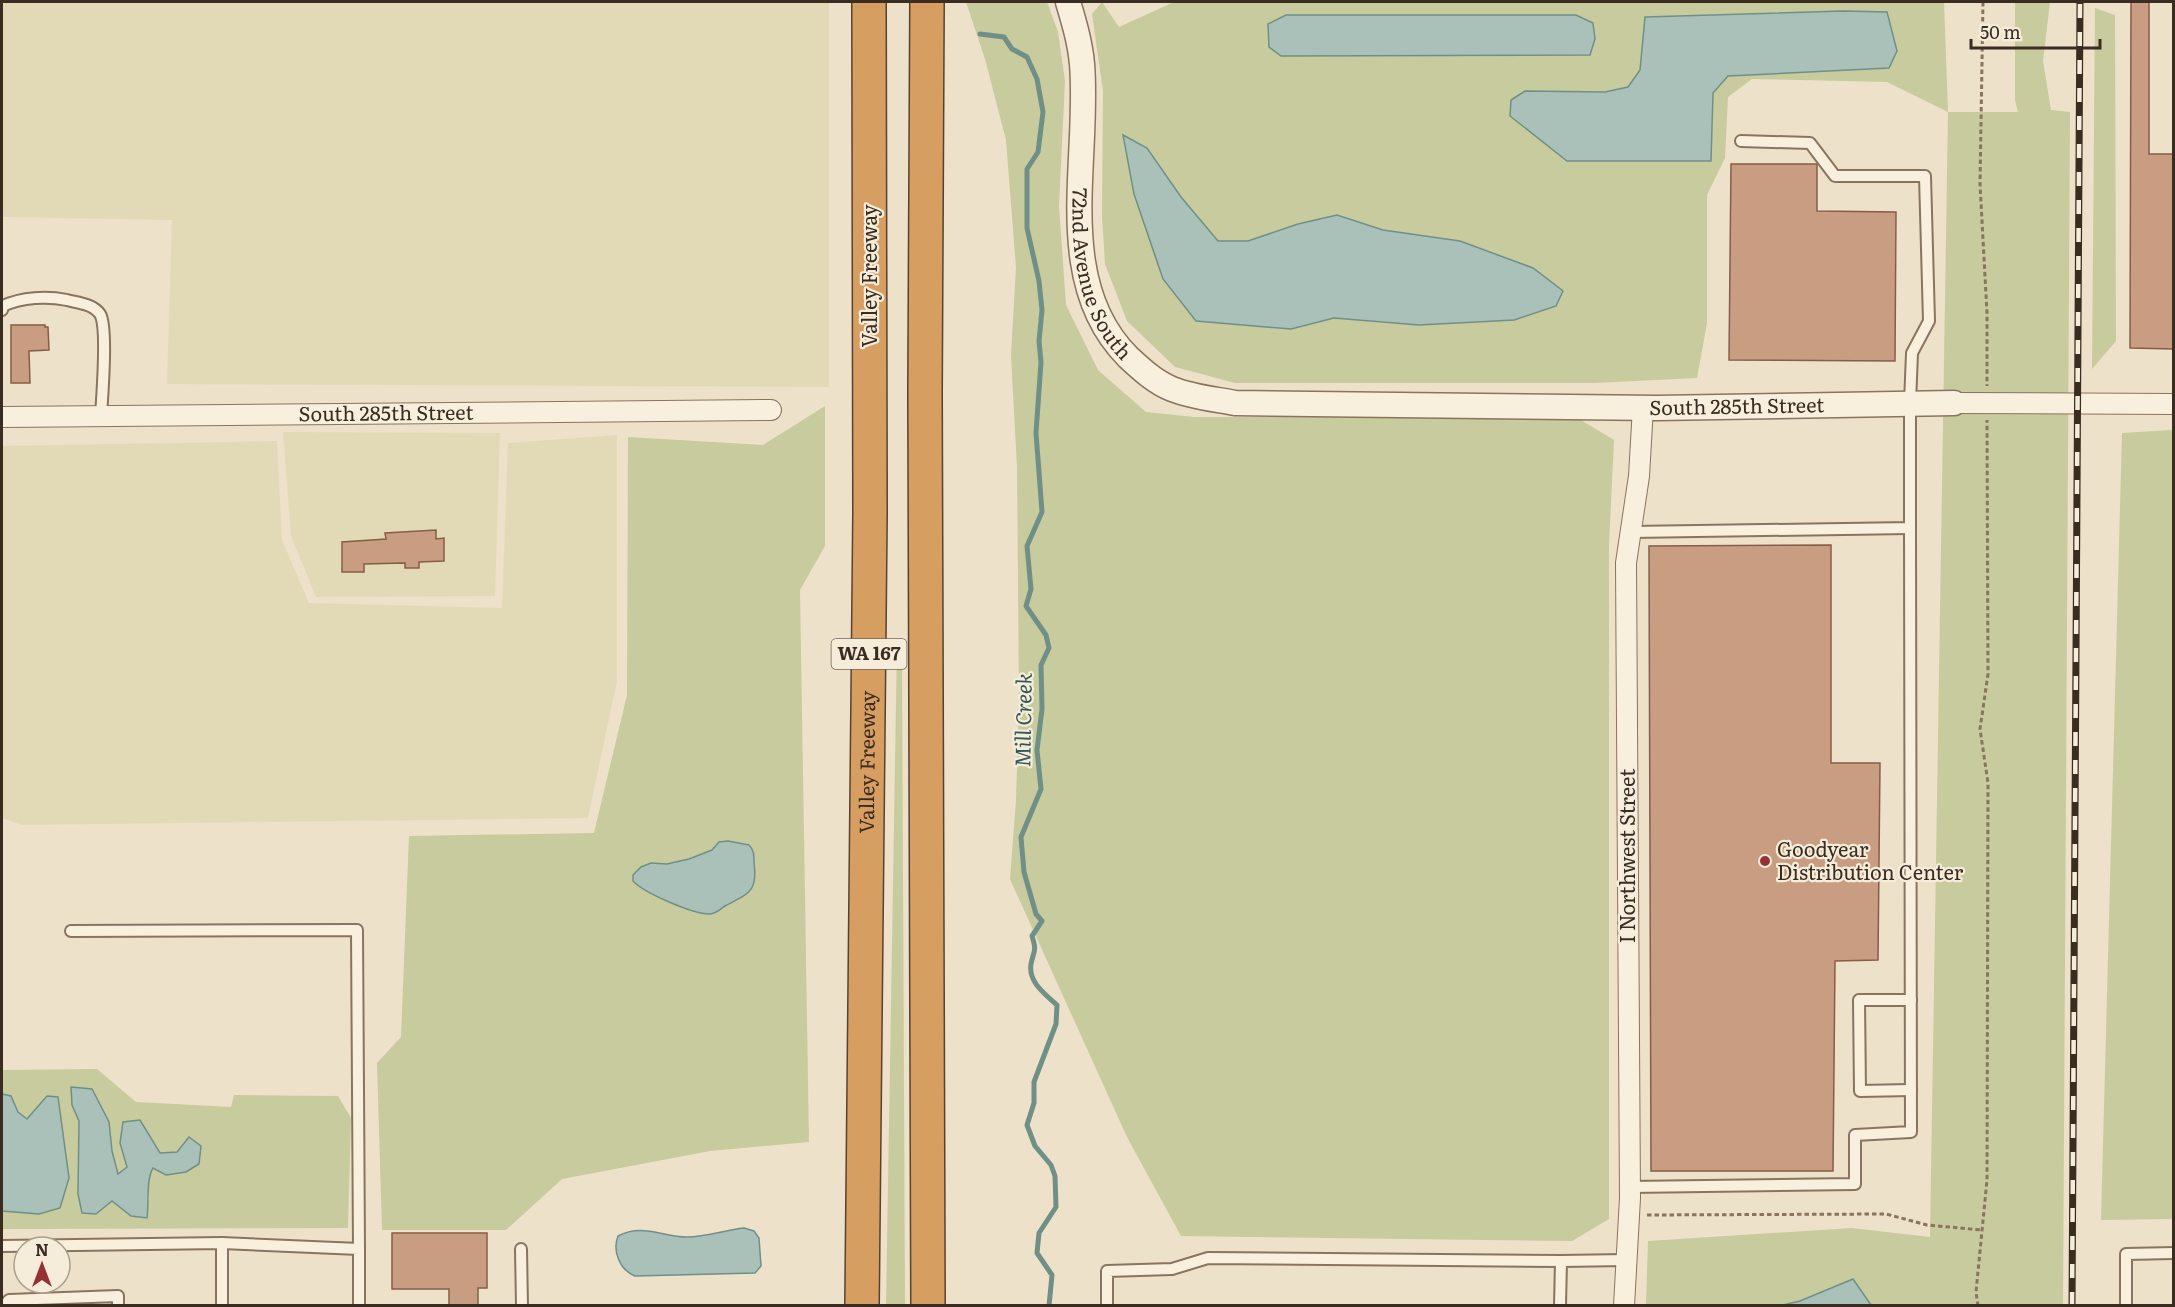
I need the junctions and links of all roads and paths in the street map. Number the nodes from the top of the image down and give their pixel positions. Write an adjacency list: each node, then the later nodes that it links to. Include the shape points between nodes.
1 (870, 2): 36 (highway, Valley Freeway / WA 167, via 870,514)
2 (927, 2): 37 (highway, WA 167)
3 (1068, 2): 7 (street, 72nd Avenue South, via 1082,63 1080,241 1086,279 1106,331 1146,375 1172,389 1235,403)
4 (1983, 2): 9 (path, via 1980,184)
5 (1741, 141): 10 (lane, via 1810,143 1835,176 1925,176 1929,321 1912,353)
6 (2, 310): 14 (lane, via 13,301 53,297 92,306 102,316)
7 (1301, 402): 12 (street, South 285th Street)
8 (1954, 403): 9 (street, South 285th Street); 10 (street, South 285th Street)
9 (1988, 403): 11 (street, South 285th Street); 23 (path, via 1988,674 1980,729 1988,783 1987,1168)
10 (1910, 404): 12 (street, South 285th Street); 16 (lane)
11 (2174, 404)
12 (1642, 407): 17 (street, I Northwest Street, via 1639,476)
13 (771, 410): 14 (street, South 285th Street)
14 (101, 416): 15 (street, South 285th Street)
15 (2, 417)
16 (1910, 528): 17 (lane); 19 (lane)
17 (1631, 532): 21 (street, I Northwest Street, via 1626,563)
18 (71, 931): 26 (lane, via 357,930)
19 (1911, 1000): 20 (lane); 20 (lane, via 1859,1000 1860,1091)
20 (1911, 1090): 21 (lane, via 1911,1132 1855,1135 1855,1184)
21 (1630, 1187): 22 (street, I Northwest Street)
22 (1629, 1215): 23 (path, via 1886,1214 1927,1225); 29 (street, I Northwest Street)
23 (1982, 1230): 41 (path)
24 (222, 1244): 25 (lane); 26 (lane); 33 (lane)
25 (2, 1246)
26 (359, 1249): 34 (lane)
27 (521, 1249): 35 (lane)
28 (2174, 1253): 42 (lane, via 2126,1254)
29 (1626, 1260): 30 (lane); 40 (street, I Northwest Street)
30 (1561, 1261): 38 (lane, via 1208,1258 1172,1269 1107,1271); 39 (lane)
31 (4, 1305): 32 (lane, via 9,1300 118,1296)
32 (118, 1305)
33 (222, 1305)
34 (359, 1305)
35 (522, 1305)
36 (862, 1305)
37 (928, 1305)
38 (1107, 1305)
39 (1560, 1305)
40 (1624, 1305)
41 (1978, 1305)
42 (2126, 1305)

